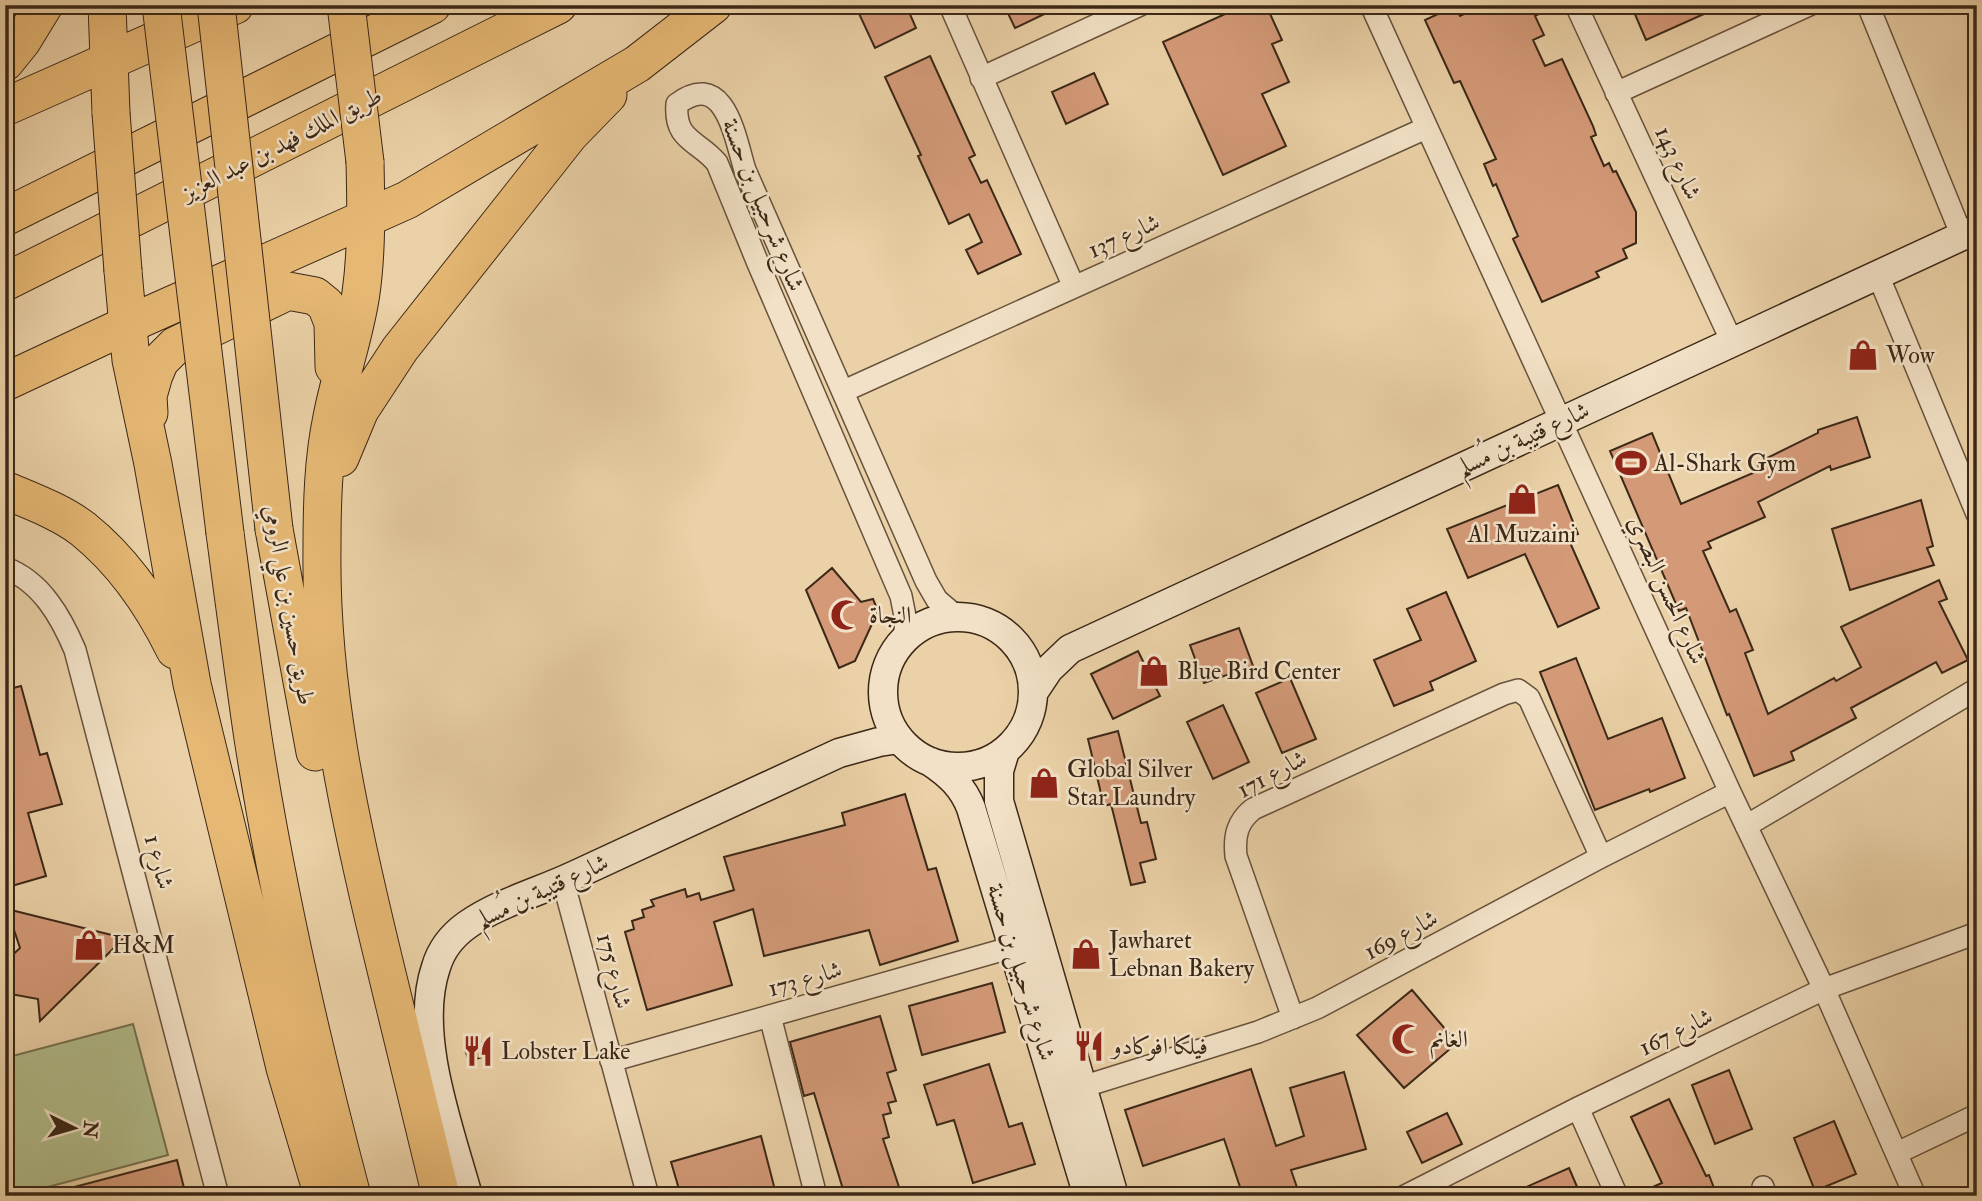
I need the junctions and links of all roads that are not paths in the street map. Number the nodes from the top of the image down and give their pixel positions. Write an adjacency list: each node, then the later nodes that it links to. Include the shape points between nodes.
1 (44, 5): 17 (highway)
2 (107, 5): 16 (highway)
3 (161, 5): 71 (highway, طريق حسين بن علي الرومي, bridge, via 253,739 273,848)
4 (216, 5): 72 (highway, طريق حسين بن علي الرومي, bridge, via 274,529 310,726)
5 (235, 5): 16 (highway)
6 (346, 5): 24 (highway, bridge, via 365,162)
7 (432, 5): 23 (highway)
8 (558, 5): 27 (highway, طريق الملك فهد بن عبد العزيز)
9 (713, 5): 18 (highway)
10 (950, 5): 19 (street)
11 (1140, 5): 19 (street)
12 (1371, 5): 22 (street, شارع الحسن البصري)
13 (1576, 5): 20 (street, شارع 143)
14 (1810, 5): 20 (street)
15 (1868, 5): 25 (street)
16 (109, 60): 21 (highway); 29 (highway, bridge)
17 (5, 62)
18 (637, 64): 24 (highway, via 407,200); 38 (highway, via 570,135 400,349 360,410)
19 (981, 78): 28 (street)
20 (1616, 93): 30 (street, شارع 143)
21 (5, 107)
22 (1426, 128): 28 (street, شارع 137); 34 (street, شارع الحسن البصري)
23 (5, 218)
24 (366, 219): 29 (highway); 33 (highway, via 360,301)
25 (1969, 232): 26 (street, شارع قتيبة بن مُسلم)
26 (1878, 275): 30 (street, شارع قتيبة بن مُسلم); 36 (street)
27 (5, 282)
28 (1074, 287): 32 (street, شارع 137)
29 (129, 324): 31 (highway); 35 (highway, via 131,360)
30 (1732, 342): 34 (street, شارع قتيبة بن مُسلم)
31 (5, 382)
32 (844, 391): 41 (street, شارع شرحبيل بن حسنة, via 926,581 937,600); 42 (street, شارع شرحبيل بن حسنة, via 745,170 723,106 713,96 687,97 677,104 676,119 682,134 717,163 901,596)
33 (335, 403): 35 (highway, via 333,323 326,305 315,296 288,291 175,346 160,361 148,396); 38 (highway)
34 (1561, 421): 43 (street, شارع قتيبة بن مُسلم); 53 (street, شارع الحسن البصري)
35 (153, 464): 45 (highway)
36 (1970, 480): 39 (street)
37 (5, 490): 45 (highway, via 82,528 122,565 155,609)
38 (323, 501): 73 (highway, via 326,655 350,821)
39 (1977, 514)
40 (5, 568): 68 (street, شارع 1, via 40,592 56,611 75,650)
41 (957, 617): 42 (street, via 930,622); 44 (street, via 996,626)
42 (904, 640): 48 (street, via 885,675)
43 (1070, 649): 44 (street, شارع قتيبة بن مُسلم); 47 (street, شارع قتيبة بن مُسلم)
44 (1021, 651): 47 (street)
45 (192, 684): 66 (highway)
46 (1977, 690): 54 (street)
47 (1033, 693): 50 (street, via 1023,731)
48 (884, 702): 49 (street); 51 (street, شارع قتيبة بن مُسلم)
49 (899, 739): 51 (street, شارع قتيبة بن مُسلم); 52 (street)
50 (1005, 751): 52 (street, via 970,767); 63 (street, شارع شرحبيل بن حسنة, via 999,771 999,801)
51 (839, 753): 56 (street, شارع قتيبة بن مُسلم)
52 (930, 762): 58 (street, شارع شرحبيل بن حسنة, via 968,799)
53 (1730, 792): 54 (street, شارع الحسن البصري); 55 (street, شارع 169)
54 (1746, 827): 59 (street, شارع الحسن البصري)
55 (1601, 857): 61 (street, شارع 169); 61 (street, شارع 171, via 1529,698 1518,690 1252,808 1235,839 1236,856)
56 (563, 881): 62 (street, شارع 175); 74 (street, شارع قتيبة بن مُسلم, via 467,924 450,940 436,967 429,1038)
57 (1977, 933): 59 (street, شارع 167)
58 (1013, 947): 60 (street, شارع 173); 77 (street, شارع شرحبيل بن حسنة)
59 (1824, 989): 64 (street, شارع 167); 67 (street, شارع الحسن البصري)
60 (770, 1016): 62 (street, شارع 173); 76 (street)
61 (1293, 1018): 63 (street, شارع 169)
62 (611, 1061): 75 (street, شارع 175)
63 (1082, 1087): 78 (street, شارع شرحبيل بن حسنة)
64 (1578, 1108): 79 (street, شارع 167); 80 (street)
65 (1977, 1115): 67 (street)
66 (306, 1139): 69 (highway); 70 (highway)
67 (1897, 1153): 81 (street, شارع الحسن البصري)
68 (218, 1196)
69 (305, 1196)
70 (323, 1196)
71 (352, 1196)
72 (419, 1196)
73 (441, 1196)
74 (468, 1196)
75 (648, 1196)
76 (816, 1196)
77 (1088, 1196)
78 (1114, 1196)
79 (1405, 1196)
80 (1617, 1196)
81 (1915, 1196)

